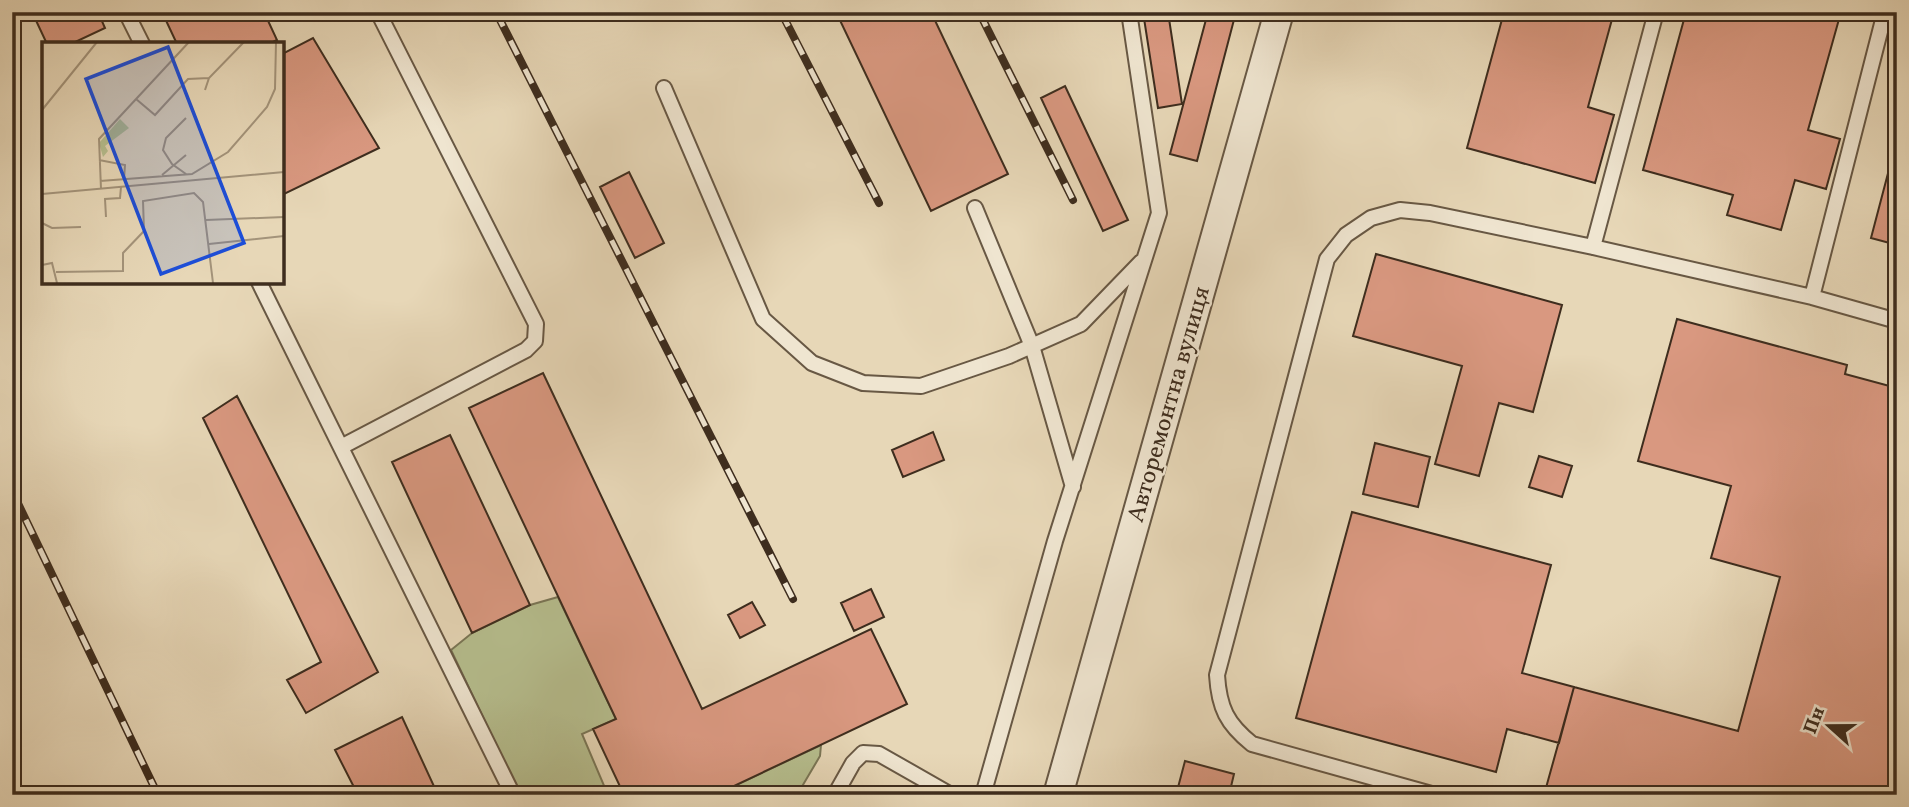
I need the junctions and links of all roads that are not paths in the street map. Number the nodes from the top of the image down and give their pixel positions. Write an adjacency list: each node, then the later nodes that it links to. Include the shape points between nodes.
1 (126, 12): 7 (lane)
2 (378, 12): 16 (lane, via 536,324 535,341 527,350)
3 (1129, 12): 11 (lane, via 1159,213)
4 (1279, 12): 22 (street, Авторемонтна вулиця)
5 (1656, 12): 10 (lane)
6 (1885, 12): 13 (lane)
7 (141, 42)
8 (664, 89): 15 (lane, via 763,319 812,363 863,383 921,386)
9 (975, 208): 15 (lane)
10 (1593, 247): 13 (lane); 23 (lane, via 1400,210 1371,218 1346,235 1327,259 1217,676 1218,695 1236,732 1252,744)
11 (1145, 259): 15 (lane, via 1081,324); 17 (lane)
12 (260, 284): 16 (lane)
13 (1812, 297): 14 (lane)
14 (1897, 321)
15 (1032, 346): 17 (lane)
16 (341, 447): 18 (lane)
17 (1073, 486): 21 (lane)
18 (513, 795)
19 (835, 795): 20 (lane, via 863,753 879,754)
20 (951, 795)
21 (983, 795)
22 (1058, 795)
23 (1435, 795)

